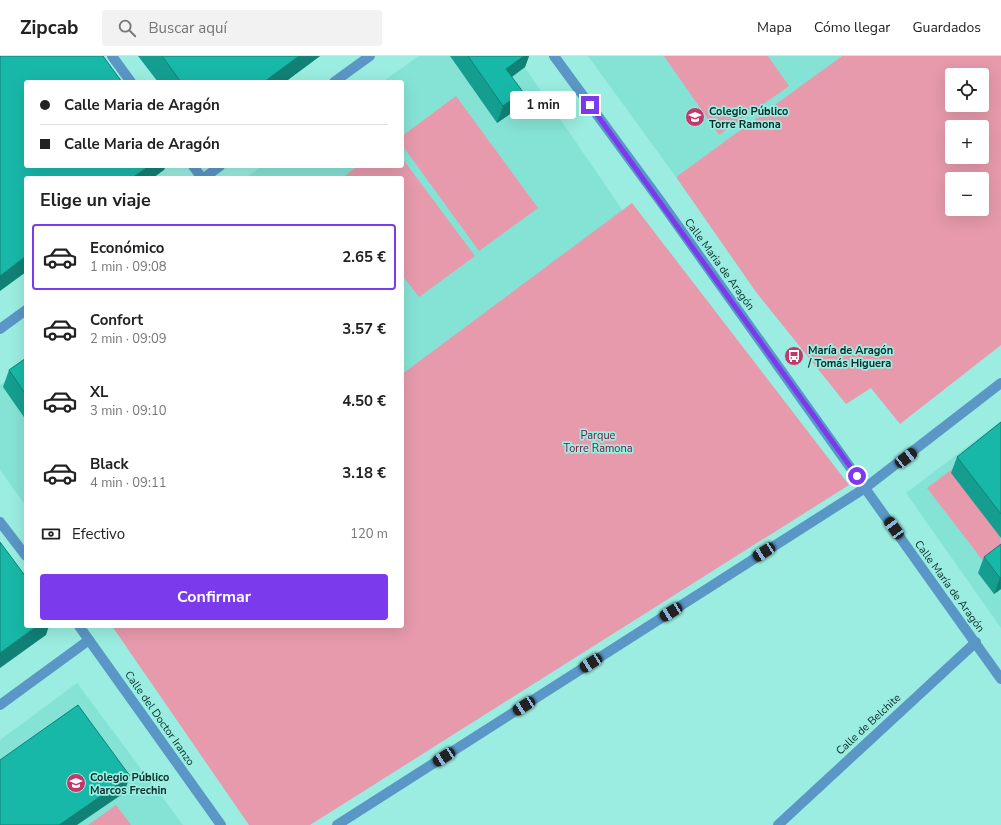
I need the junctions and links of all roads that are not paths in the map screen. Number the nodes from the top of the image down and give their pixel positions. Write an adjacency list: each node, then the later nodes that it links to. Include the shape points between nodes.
1 (112, 56): 4 (street)
2 (370, 56): 5 (street)
3 (554, 56): 13 (street, Calle Maria de Aragón)
4 (130, 80)
5 (337, 80)
6 (195, 168): 8 (street)
7 (217, 168): 9 (street)
8 (201, 176)
9 (206, 176)
10 (24, 311): 11 (street)
11 (0, 329)
12 (1001, 383): 13 (street)
13 (865, 488): 18 (street, Calle María de Aragón); 22 (street)
14 (0, 522): 15 (street)
15 (24, 553)
16 (80, 628): 17 (street, Calle del Doctor Iranzo)
17 (89, 640): 20 (street); 21 (street, Calle del Doctor Iranzo)
18 (976, 642): 19 (street, Calle María de Aragón); 23 (street, Calle de Belchite)
19 (1001, 679)
20 (0, 705)
21 (222, 825)
22 (338, 825)
23 (778, 825)

